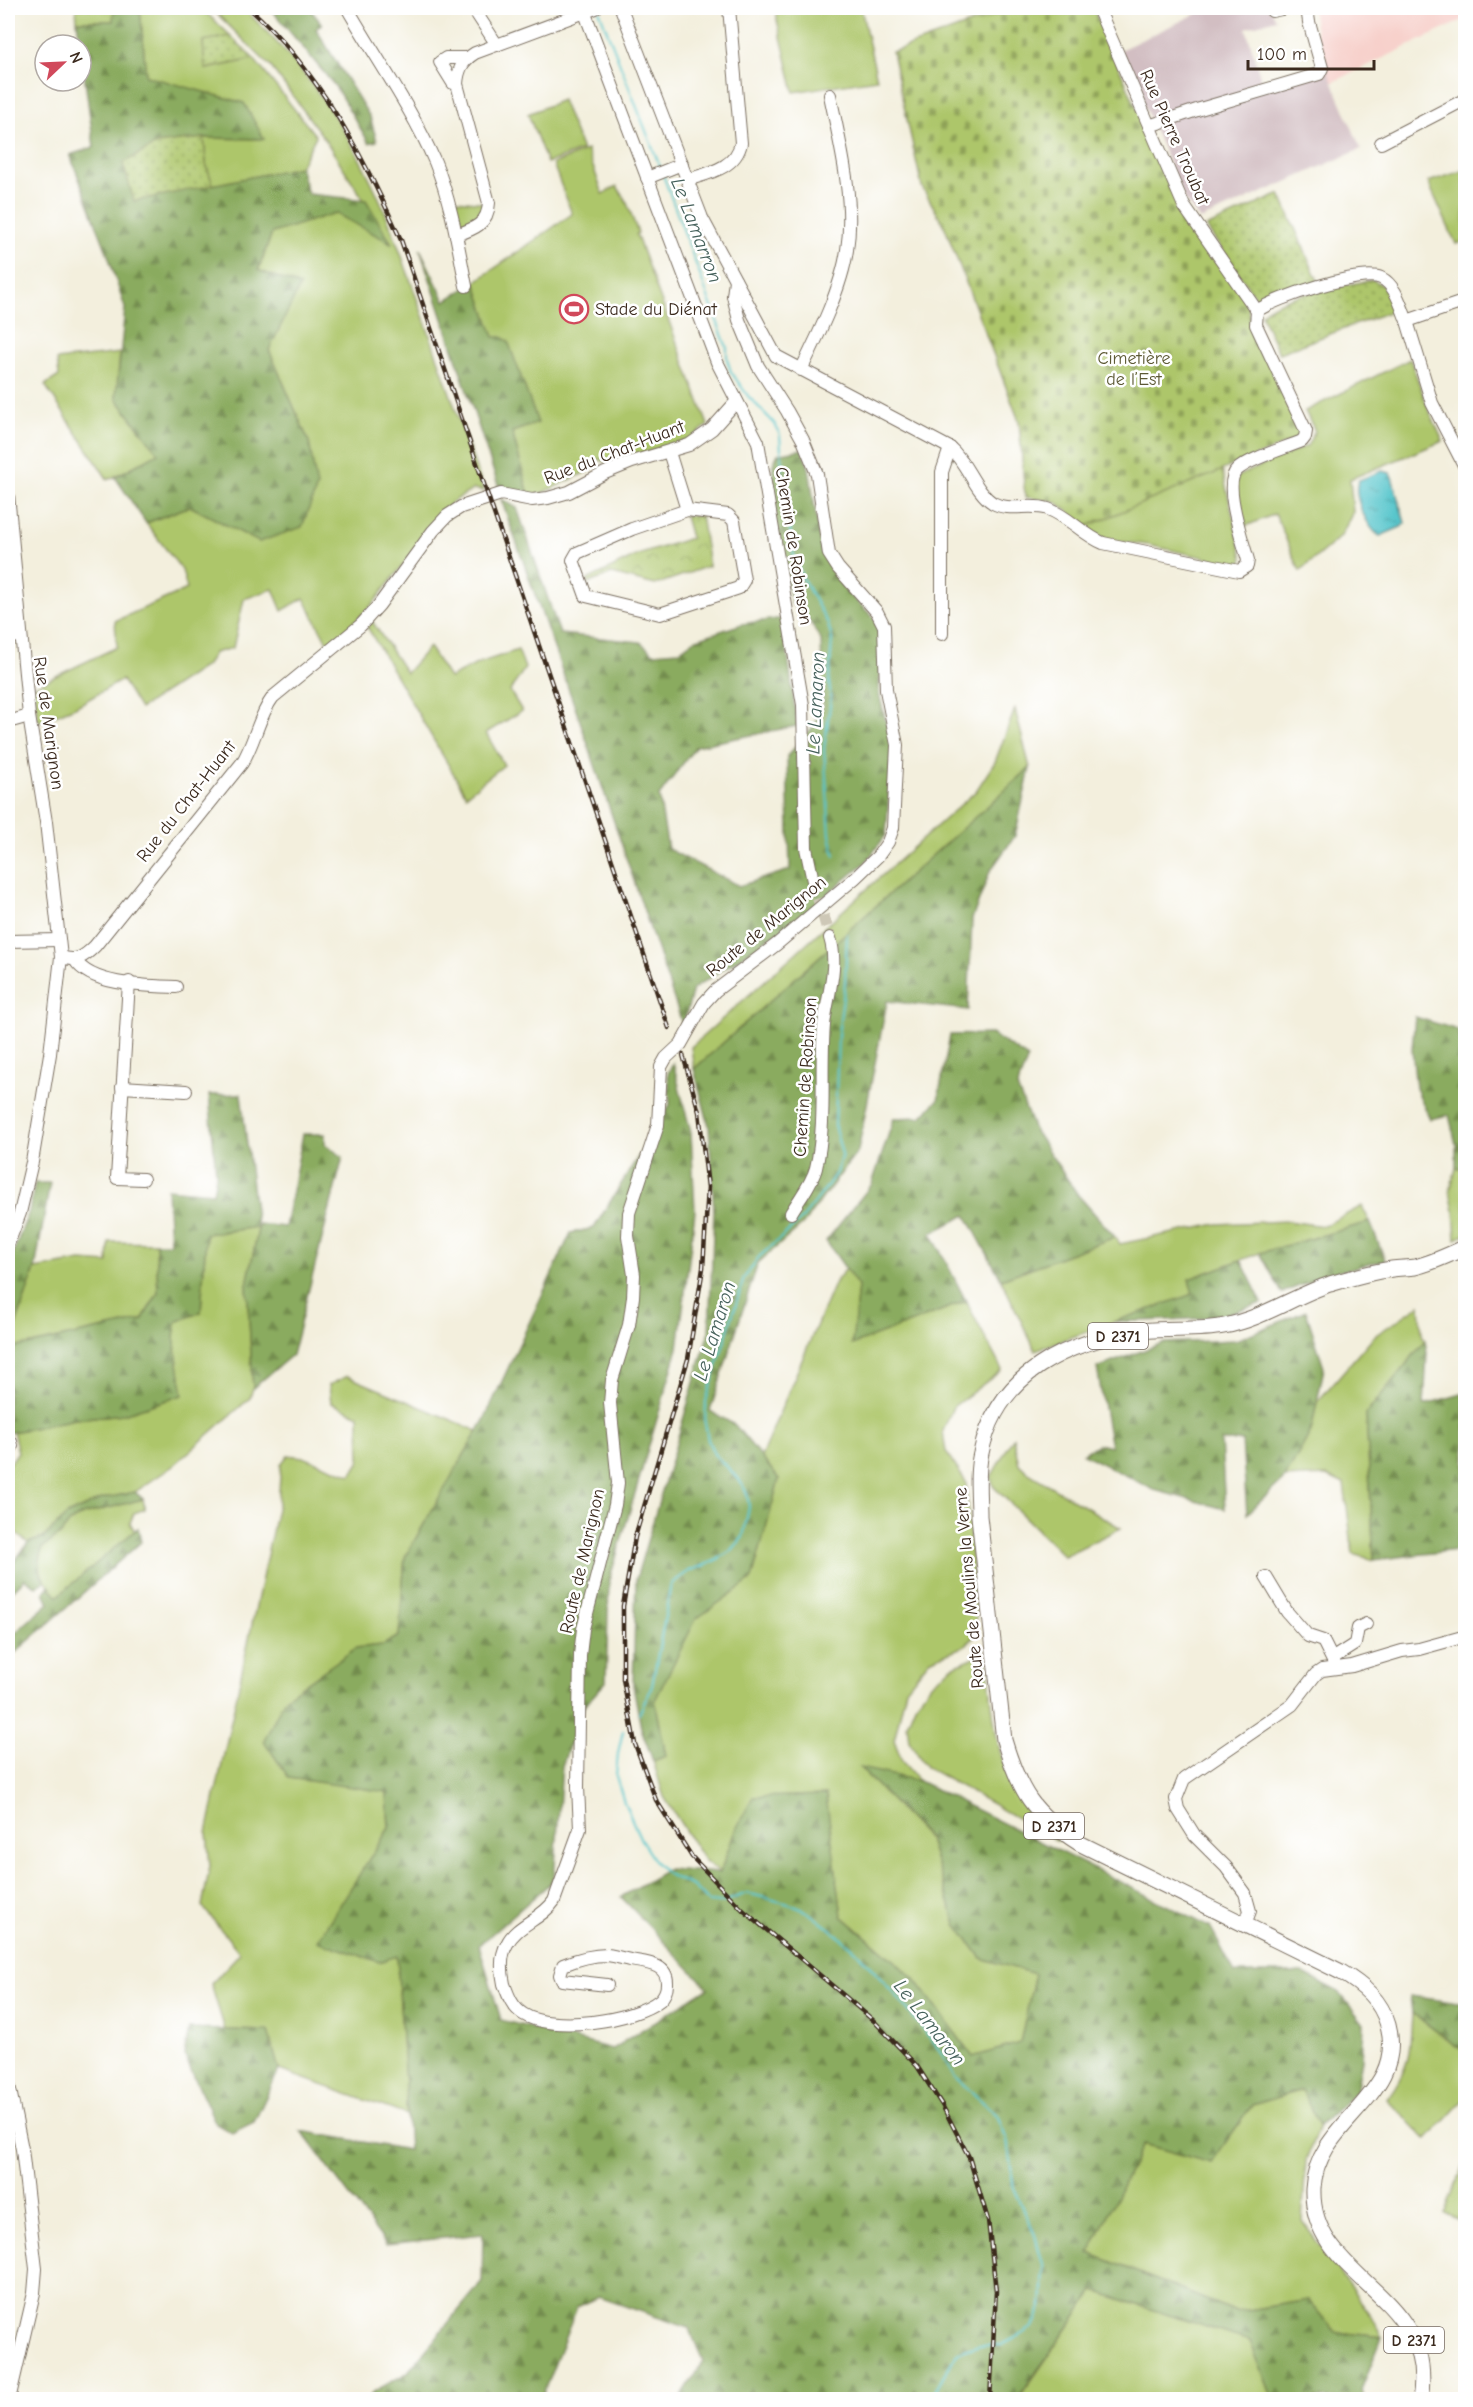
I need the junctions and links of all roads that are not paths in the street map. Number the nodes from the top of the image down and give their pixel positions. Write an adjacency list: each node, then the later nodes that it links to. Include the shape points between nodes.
1 (349, 8): 20 (street, via 435,163)
2 (473, 8): 10 (street)
3 (621, 8): 17 (street)
4 (729, 8): 19 (street, via 739,153 720,169)
5 (1098, 8): 15 (street, Rue Pierre Troubat)
6 (1287, 8): 9 (street)
7 (1307, 8): 15 (street, via 1322,68 1319,74)
8 (589, 9): 10 (street); 18 (street, Chemin de Robinson)
9 (1272, 11)
10 (497, 45): 11 (street)
11 (466, 58): 12 (street); 12 (street, via 446,58 440,62)
12 (457, 84): 20 (street, via 489,203 485,220)
13 (830, 95): 26 (street, via 846,172 848,248)
14 (1466, 99): 16 (street)
15 (1149, 126): 24 (street, Rue Pierre Troubat, via 1184,206)
16 (1381, 143)
17 (682, 164): 18 (street); 19 (street)
18 (651, 176): 27 (street, Chemin de Robinson)
19 (687, 180): 21 (street)
20 (456, 236): 22 (street)
21 (735, 280): 26 (street, via 776,356); 58 (street, Route de Marignon, via 733,296 739,320 758,366 803,440 816,474 829,554 884,626 886,690 897,745 893,828 878,856 855,878 715,991 661,1067 658,1125 629,1213 633,1298 610,1403 618,1483 615,1505 580,1655 580,1829 554,1901 507,1943 501,1972 513,2004 523,2014 558,2022 592,2022 635,2012 661,1999 667,1989 667,1978 653,1963 606,1955 563,1965 562,1980)
22 (466, 286)
23 (1466, 301): 25 (street)
24 (1257, 311): 25 (street, via 1281,298 1367,276 1388,283); 28 (street, Rue Pierre Troubat, via 1256,325 1306,431 1302,441 1241,466 1231,476 1234,509 1248,560 1247,566 1239,571 1103,543 1048,509 993,503)
25 (1407, 321): 30 (street, via 1432,403)
26 (801, 370): 28 (street)
27 (735, 402): 29 (street, Rue du Chat-Huant, via 702,437); 37 (street, Chemin de Robinson, via 758,442 803,705 806,848)
28 (950, 448): 33 (street, via 942,472)
29 (669, 452): 32 (street); 42 (street, Rue du Chat-Huant, via 632,462 549,498 532,500 501,494 461,507 447,516 362,625 273,697 242,763 95,946)
30 (1466, 469)
31 (8, 494): 34 (street, Rue de Marignon, via 17,588)
32 (687, 510): 32 (street, via 577,553 573,560 586,596 660,614 739,588 744,580 734,521 728,515)
33 (942, 634)
34 (13, 636): 35 (street, Rue de Marignon)
35 (28, 716): 36 (street); 39 (street, Rue de Marignon, via 46,822)
36 (8, 722)
37 (813, 881)
38 (830, 938): 48 (street, Chemin de Robinson, via 834,957 824,1026 818,1152 815,1171)
39 (59, 940): 40 (street); 41 (street, Rue de Marignon)
40 (8, 941)
41 (61, 957): 42 (street); 49 (street, Rue de Marignon, via 32,1161 20,1214)
42 (75, 960): 43 (street, via 96,977)
43 (129, 982): 44 (street); 45 (street)
44 (176, 987)
45 (122, 1087): 46 (street); 47 (street, via 117,1178)
46 (186, 1091)
47 (143, 1179)
48 (791, 1213)
49 (8, 1244)
50 (1466, 1247): 57 (main road, Route de Moulins la Verne / D 2371, via 1414,1267 1331,1284 1224,1326 1126,1334 1069,1349 1025,1375 1007,1394 986,1431 980,1455 979,1516 1004,1740 1017,1780 1040,1813 1070,1837)
51 (8, 1441): 52 (street, via 12,1446)
52 (8, 1455)
53 (1266, 1577): 56 (street, via 1287,1612 1308,1636 1323,1641)
54 (1366, 1624): 56 (street, via 1358,1628 1355,1644)
55 (1466, 1636): 56 (street, via 1352,1666)
56 (1335, 1663): 57 (street, via 1316,1674 1292,1706 1184,1779 1179,1789 1176,1799 1184,1821 1245,1893 1250,1911)
57 (1245, 1924): 60 (main road, Route de Moulins la Verne / D 2371, via 1332,1966 1359,1983 1382,2010 1390,2049 1387,2064 1371,2095 1326,2145 1313,2191 1316,2213 1329,2241)
58 (607, 1985)
59 (8, 2080): 61 (street, via 22,2150 36,2269)
60 (1377, 2293): 62 (main road, D 2371, via 1410,2345 1415,2372); 63 (main road, D 2371, via 1404,2321 1416,2345)
61 (9, 2400)
62 (1413, 2400)
63 (1420, 2400)

